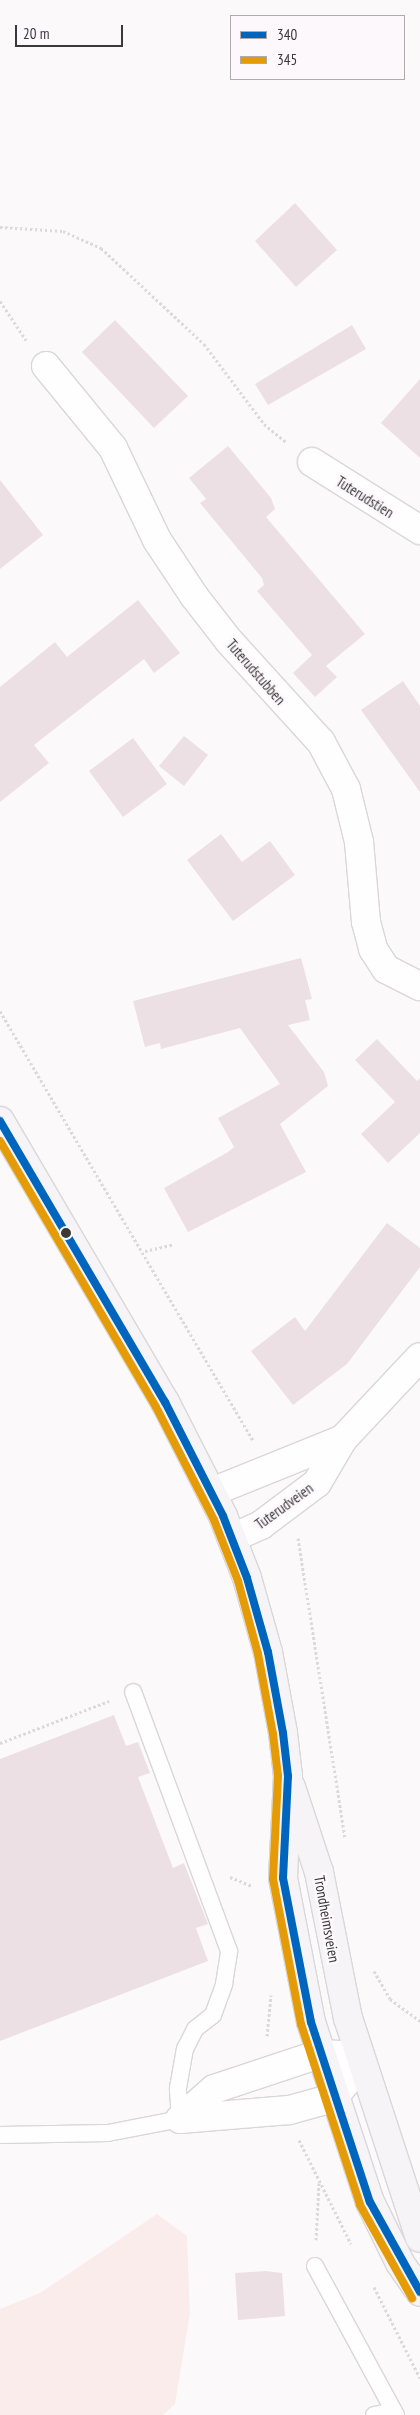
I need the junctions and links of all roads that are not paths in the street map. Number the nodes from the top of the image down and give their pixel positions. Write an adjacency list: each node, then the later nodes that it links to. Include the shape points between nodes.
1 (46, 366): 4 (street, Tuterudstubben, via 113,448 157,540 194,596 229,641 321,742 346,789 359,842 366,922 374,949 386,969)
2 (312, 462): 3 (street, Tuterudstien)
3 (420, 530)
4 (420, 986)
5 (0, 1121): 8 (main road, Trondheimsveien, via 135,1348)
6 (420, 1357): 7 (street, Tuterudveien)
7 (343, 1439): 8 (street, Tuterudveien); 9 (street, Tuterudveien, via 317,1483 262,1525)
8 (212, 1492): 9 (main road, Trondheimsveien)
9 (232, 1538): 11 (main road, Trondheimsveien, via 268,1652)
10 (133, 1692): 15 (lane, via 229,1951 224,1984 213,2016 195,2030 185,2049 178,2088)
11 (288, 1776): 12 (main road, Trondheimsveien, via 283,1878); 13 (main road, Trondheimsveien, via 319,1872 338,1974)
12 (320, 2054): 13 (street, via 340,2055); 14 (main road, Trondheimsveien); 15 (street, via 214,2090)
13 (362, 2064): 14 (street); 17 (main road, Trondheimsveien)
14 (333, 2098): 15 (street, via 289,2110); 19 (main road, Trondheimsveien, via 370,2202 400,2263)
15 (180, 2119): 16 (lane, via 108,2133)
16 (0, 2135)
17 (420, 2238)
18 (316, 2266): 20 (lane)
19 (420, 2292)
20 (395, 2413): 21 (lane)
21 (374, 2415)

